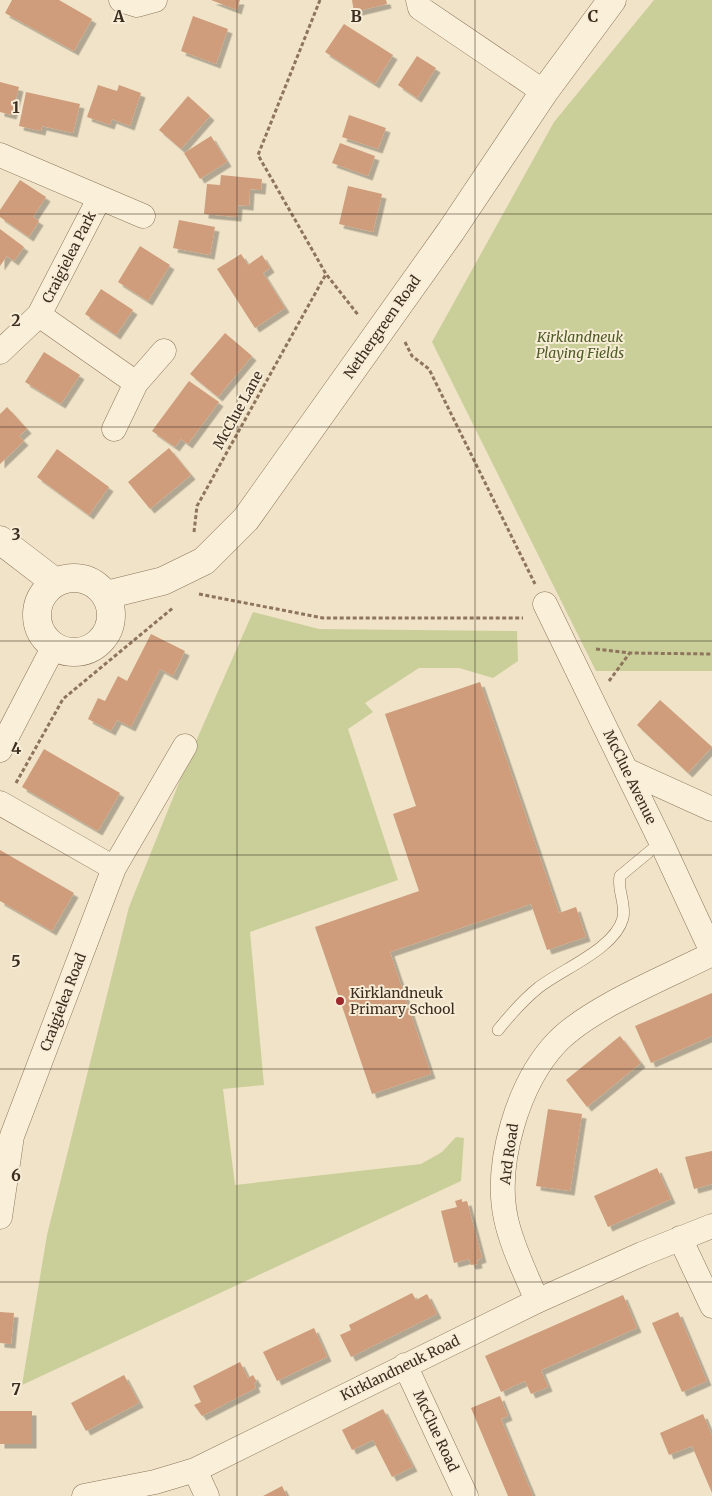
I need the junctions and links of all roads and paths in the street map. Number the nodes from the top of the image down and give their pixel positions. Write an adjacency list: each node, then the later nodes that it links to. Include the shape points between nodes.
1 (121, 0): 2 (street, via 136,5)
2 (155, 0)
3 (320, 0): 10 (path, via 258,155)
4 (418, 0): 6 (street, via 420,8)
5 (612, 0): 6 (street, Nethergreen Road)
6 (544, 92): 12 (street, Nethergreen Road)
7 (0, 155): 8 (street, Craigielea Park)
8 (99, 199): 9 (street, Craigielea Park); 11 (street, Craigielea Park)
9 (143, 216)
10 (326, 274): 12 (path, via 360,317); 19 (path, McClue Lane, via 197,506 194,532)
11 (39, 315): 15 (street, Craigielea Park); 16 (street, Craigielea Park)
12 (383, 326): 19 (street, Nethergreen Road, via 246,519)
13 (404, 342): 23 (path, via 412,356 429,369)
14 (164, 351): 16 (street)
15 (0, 352)
16 (136, 383): 17 (street)
17 (114, 429)
18 (0, 540): 20 (street)
19 (204, 561): 22 (street, Nethergreen Road, via 163,581)
20 (55, 582): 22 (street, via 66,578 83,579 98,586); 25 (street, via 39,602 37,614 39,627)
21 (192, 593): 23 (path, via 323,618)
22 (106, 595): 25 (street, via 111,606 111,618 101,641 78,652)
23 (548, 611): 24 (street, McClue Avenue)
24 (563, 642): 26 (path, via 607,652); 29 (street, McClue Avenue)
25 (54, 646): 28 (street)
26 (712, 654)
27 (185, 746): 33 (street, Craigielea Road)
28 (0, 750)
29 (626, 770): 31 (street); 32 (street, McClue Avenue)
30 (0, 803): 33 (street)
31 (712, 809)
32 (661, 842): 34 (street, McClue Avenue); 35 (lane, via 620,876 624,901 622,919 608,941 536,990 515,1008)
33 (114, 868): 36 (street, Craigielea Road)
34 (712, 953): 40 (street, Ard Road, via 576,1026 557,1042 524,1091 511,1124 502,1197 506,1221)
35 (498, 1030)
36 (6, 1133): 37 (street, Craigielea Road)
37 (0, 1217)
38 (712, 1226): 39 (street, Kirklandneuk Road)
39 (680, 1238): 40 (street, Kirklandneuk Road); 41 (street)
40 (537, 1301): 42 (street, Kirklandneuk Road)
41 (712, 1306)
42 (405, 1365): 43 (street, Kirklandneuk Road); 46 (street, McClue Road)
43 (195, 1470): 44 (street, Kirklandneuk Road, via 155,1482); 45 (street)
44 (84, 1496)
45 (207, 1496)
46 (466, 1496)

